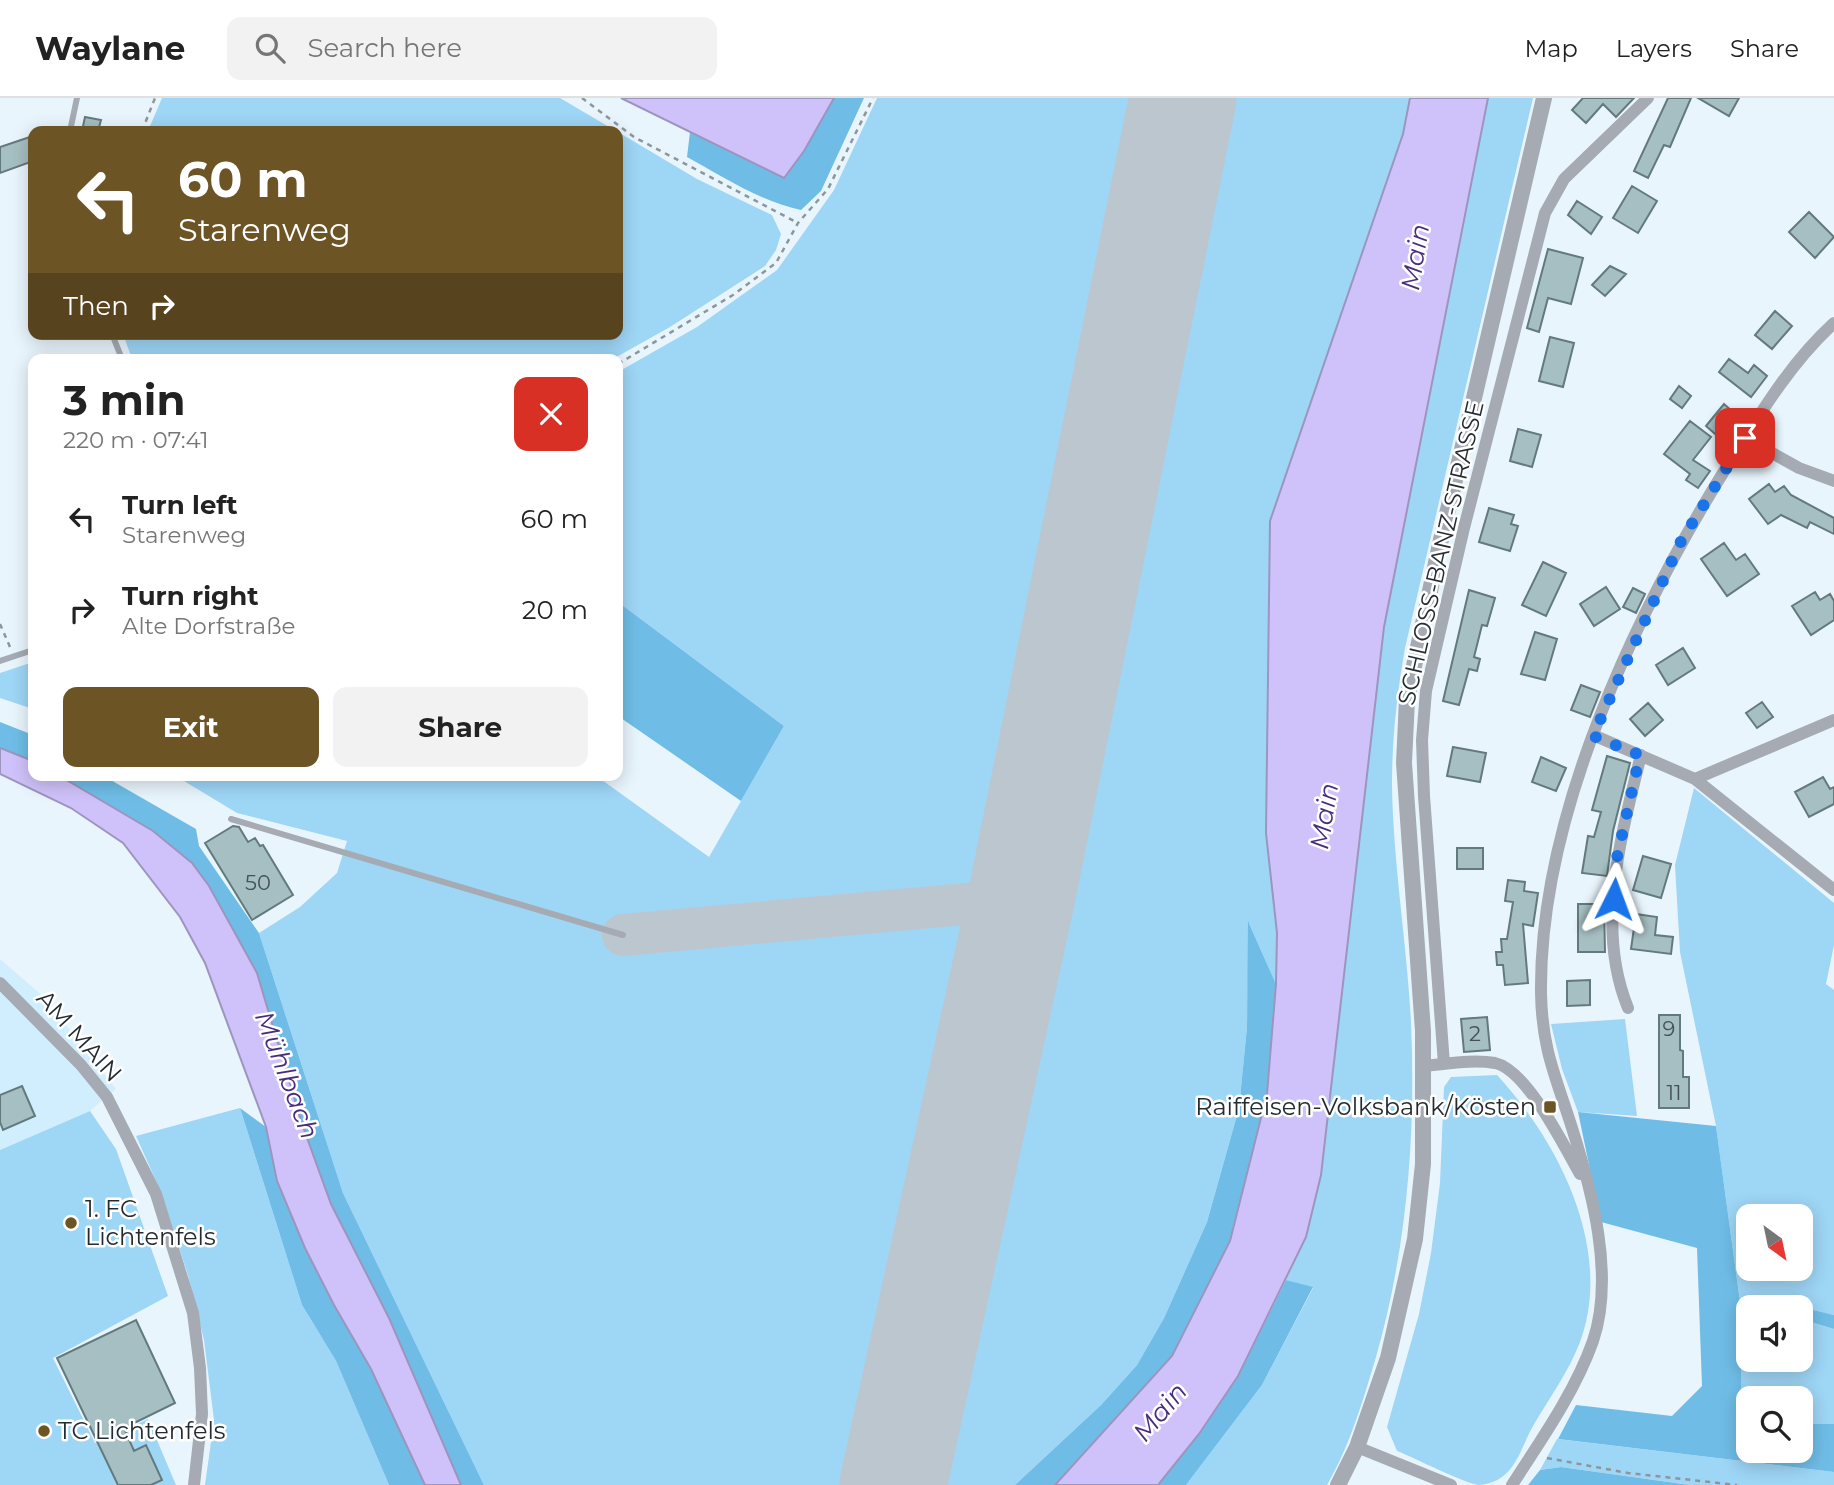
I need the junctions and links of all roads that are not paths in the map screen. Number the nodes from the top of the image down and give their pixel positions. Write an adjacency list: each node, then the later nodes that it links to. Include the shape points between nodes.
1 (77, 98): 4 (lane)
2 (1544, 98): 20 (street, via 1407,699 1405,790)
3 (1648, 98): 19 (street, SCHLOSS-BANZ-STRASSE, via 1564,179 1545,213 1426,691 1424,796)
4 (71, 126)
5 (1834, 323): 6 (street, via 1787,376)
6 (1745, 438): 7 (street, via 1799,468); 11 (street, via 1680,543)
7 (1834, 481)
8 (28, 652): 9 (lane)
9 (0, 661)
10 (1834, 720): 13 (street)
11 (1593, 736): 12 (street); 21 (street, via 1562,833 1549,899 1541,992 1546,1049)
12 (1640, 755): 13 (street); 18 (street, via 1615,875 1613,957 1616,980)
13 (1695, 779): 15 (street)
14 (231, 818): 16 (lane)
15 (1834, 890)
16 (623, 935)
17 (0, 983): 23 (street, AM MAIN, via 107,1097 156,1194 195,1326 202,1414)
18 (1628, 1008)
19 (1444, 1064): 20 (street); 21 (street, via 1496,1063 1511,1070)
20 (1424, 1066): 22 (street, via 1423,1164 1415,1239 1388,1358)
21 (1586, 1183): 26 (street, via 1600,1271 1594,1338)
22 (1357, 1447): 24 (street); 25 (street)
23 (194, 1485)
24 (1338, 1485)
25 (1451, 1485)
26 (1512, 1485)

